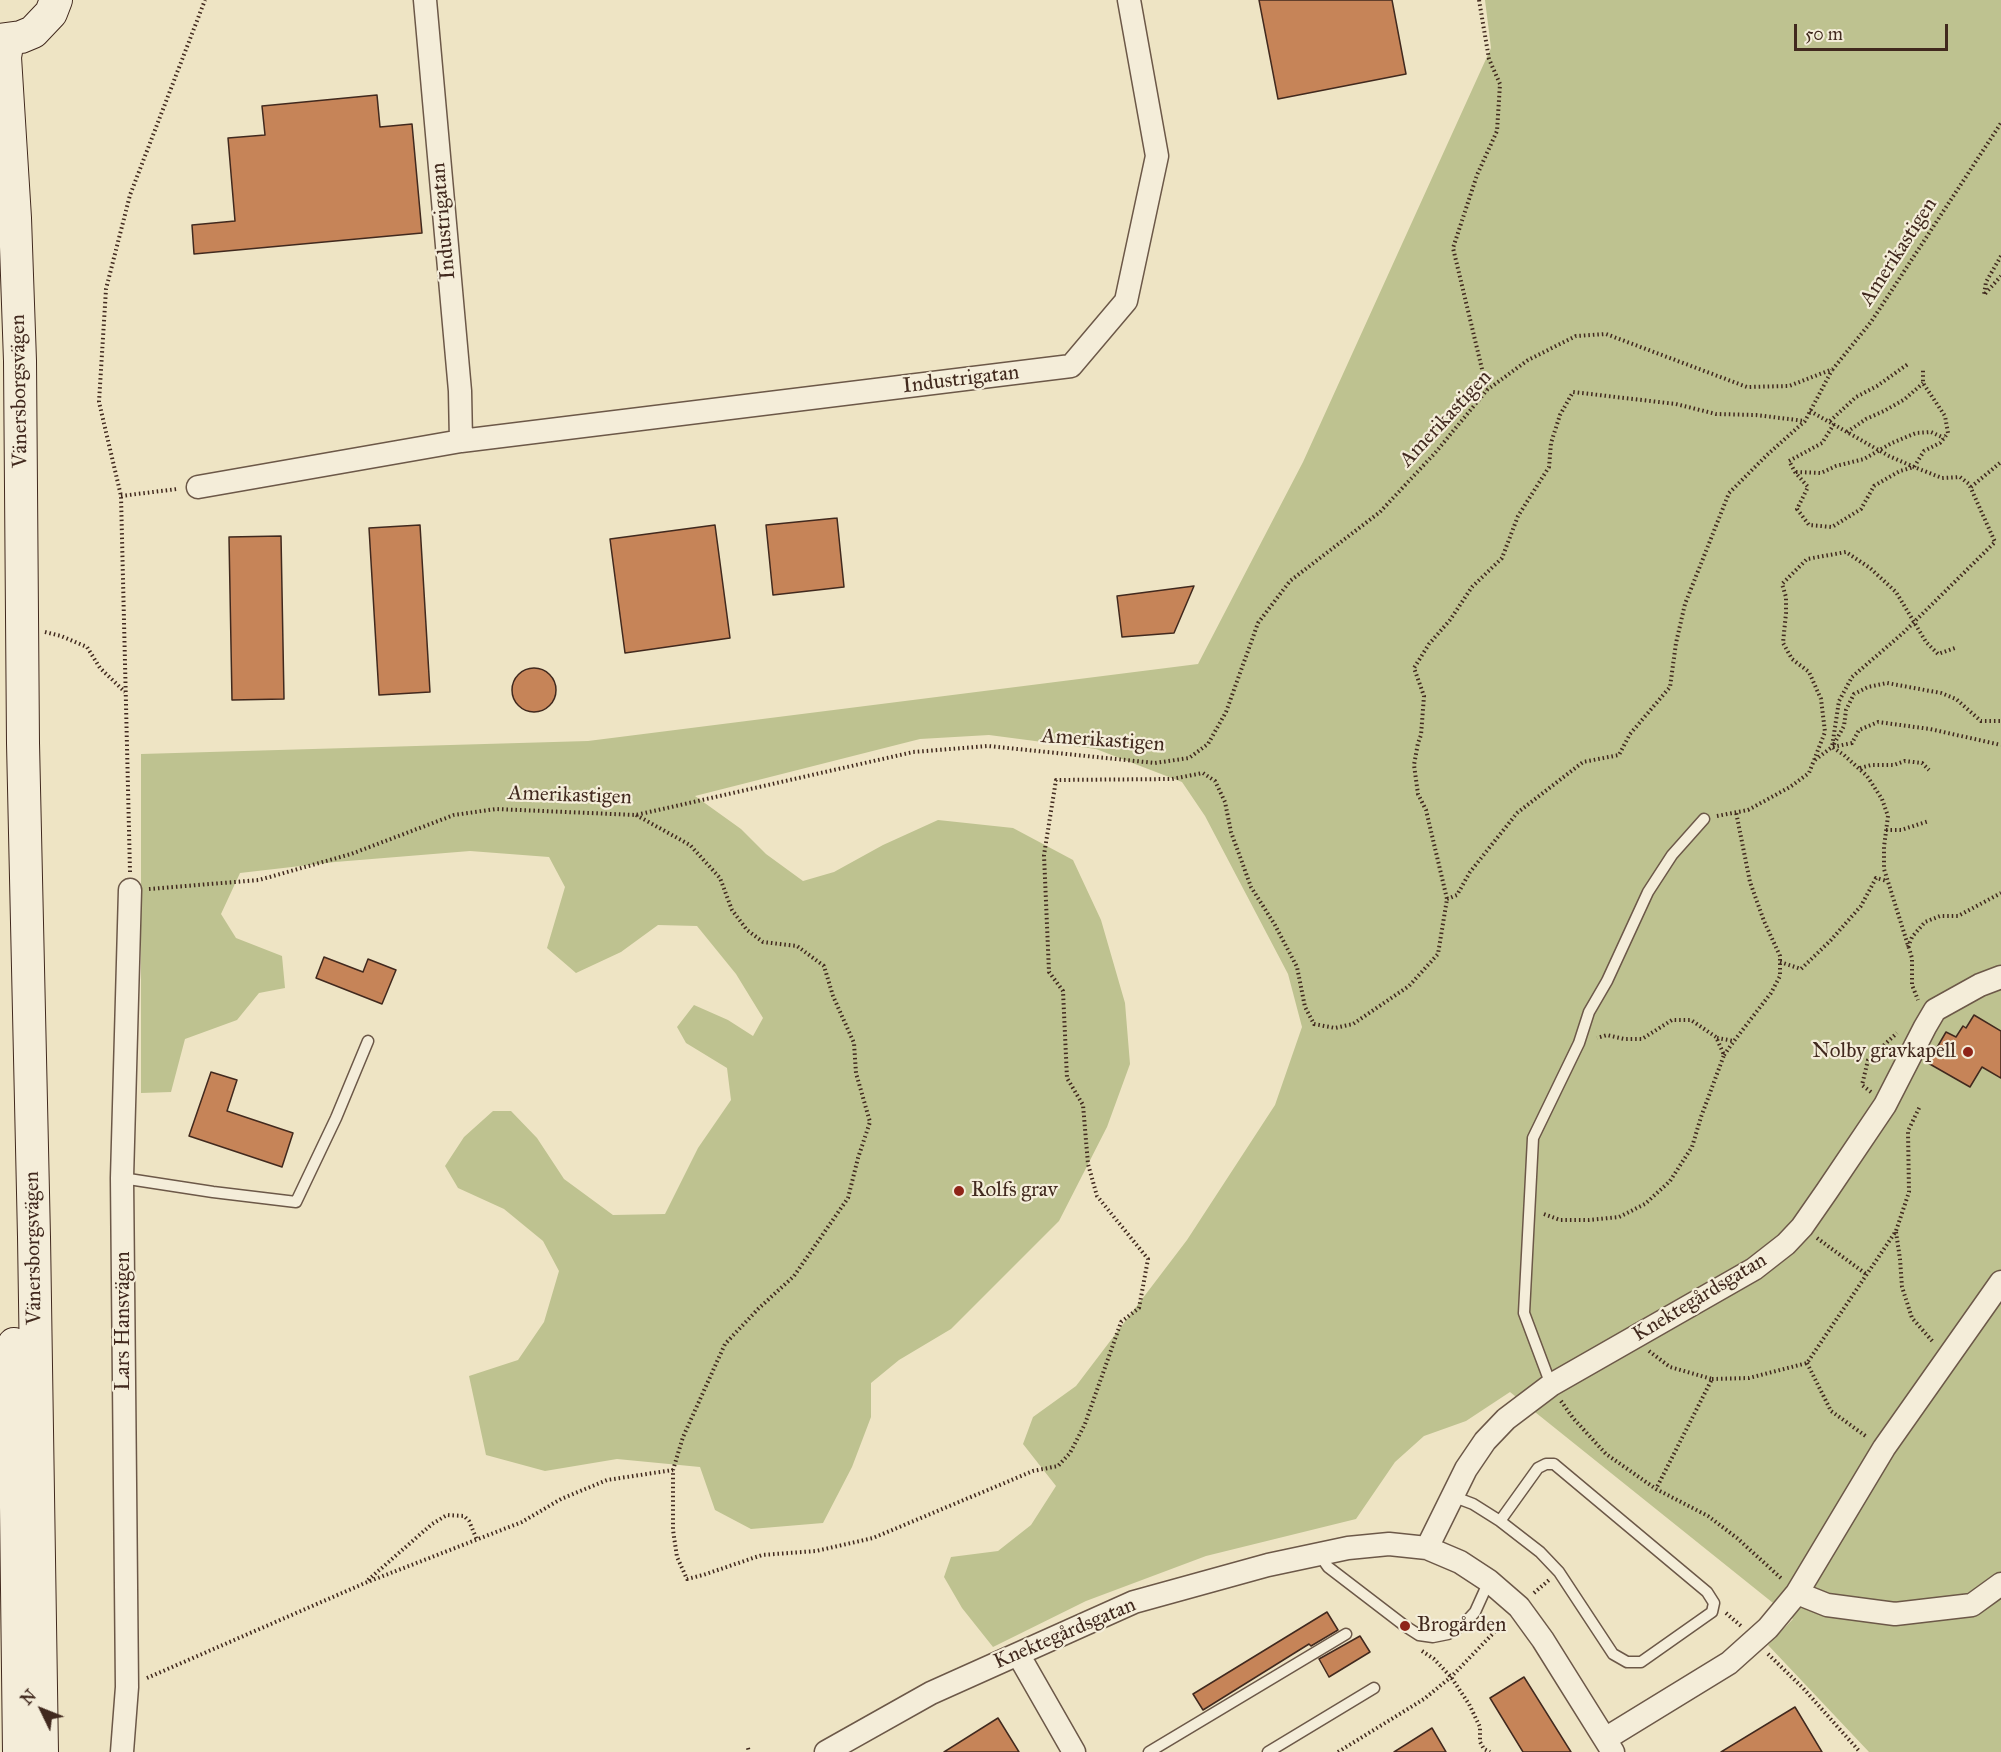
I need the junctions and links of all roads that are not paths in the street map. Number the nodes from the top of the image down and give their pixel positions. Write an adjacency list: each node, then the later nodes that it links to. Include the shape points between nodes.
1 (56, 0): 4 (main road, Vänersborgsvägen, via 51,13 33,32)
2 (425, 0): 5 (street, Industrigatan, via 460,391)
3 (1128, 0): 5 (street, Industrigatan, via 1157,156 1126,302 1071,366)
4 (4, 40): 7 (main road, Vänersborgsvägen, via 20,361)
5 (461, 441): 6 (street, Industrigatan)
6 (198, 487)
7 (23, 743): 26 (main road, Vänersborgsvägen, via 12,1239); 27 (main road, Vänersborgsvägen)
8 (1704, 819): 14 (lane, via 1672,855 1648,892 1533,1138 1524,1313)
9 (130, 890): 12 (street, Lars Hansvägen)
10 (2001, 977): 14 (street, Knektegårdsgatan, via 1935,1010 1886,1105 1802,1227 1786,1244 1754,1269)
11 (368, 1041): 12 (lane, via 296,1202)
12 (122, 1178): 28 (street, Lars Hansvägen, via 127,1687)
13 (2001, 1282): 21 (street, Knektegårdsgatan, via 1884,1448)
14 (1551, 1385): 15 (street, Knektegårdsgatan, via 1506,1419 1485,1442)
15 (1452, 1496): 16 (lane); 17 (street, Knektegårdsgatan)
16 (1500, 1521): 16 (lane, via 1559,1572 1614,1654 1627,1662 1641,1662 1712,1612 1714,1603 1707,1592 1554,1464 1538,1468)
17 (1427, 1548): 18 (street, Knektegårdsgatan, via 1389,1544); 19 (street, Knektegårdsgatan, via 1460,1562)
18 (1319, 1554): 19 (lane, via 1328,1567 1419,1635 1448,1634 1463,1625 1475,1612); 23 (street, Knektegårdsgatan, via 1134,1602)
19 (1489, 1581): 25 (street, Knektegårdsgatan, via 1519,1607)
20 (2001, 1584): 21 (street, via 1972,1605 1895,1614 1827,1605)
21 (1797, 1593): 25 (street, Knektegårdsgatan, via 1755,1642)
22 (1346, 1634): 31 (lane)
23 (1018, 1654): 29 (street, Knektegårdsgatan, via 931,1693); 30 (street)
24 (1374, 1688): 32 (lane)
25 (1609, 1745)
26 (19, 1752)
27 (42, 1752)
28 (122, 1752)
29 (826, 1752)
30 (1074, 1752)
31 (1149, 1752)
32 (1268, 1752)

